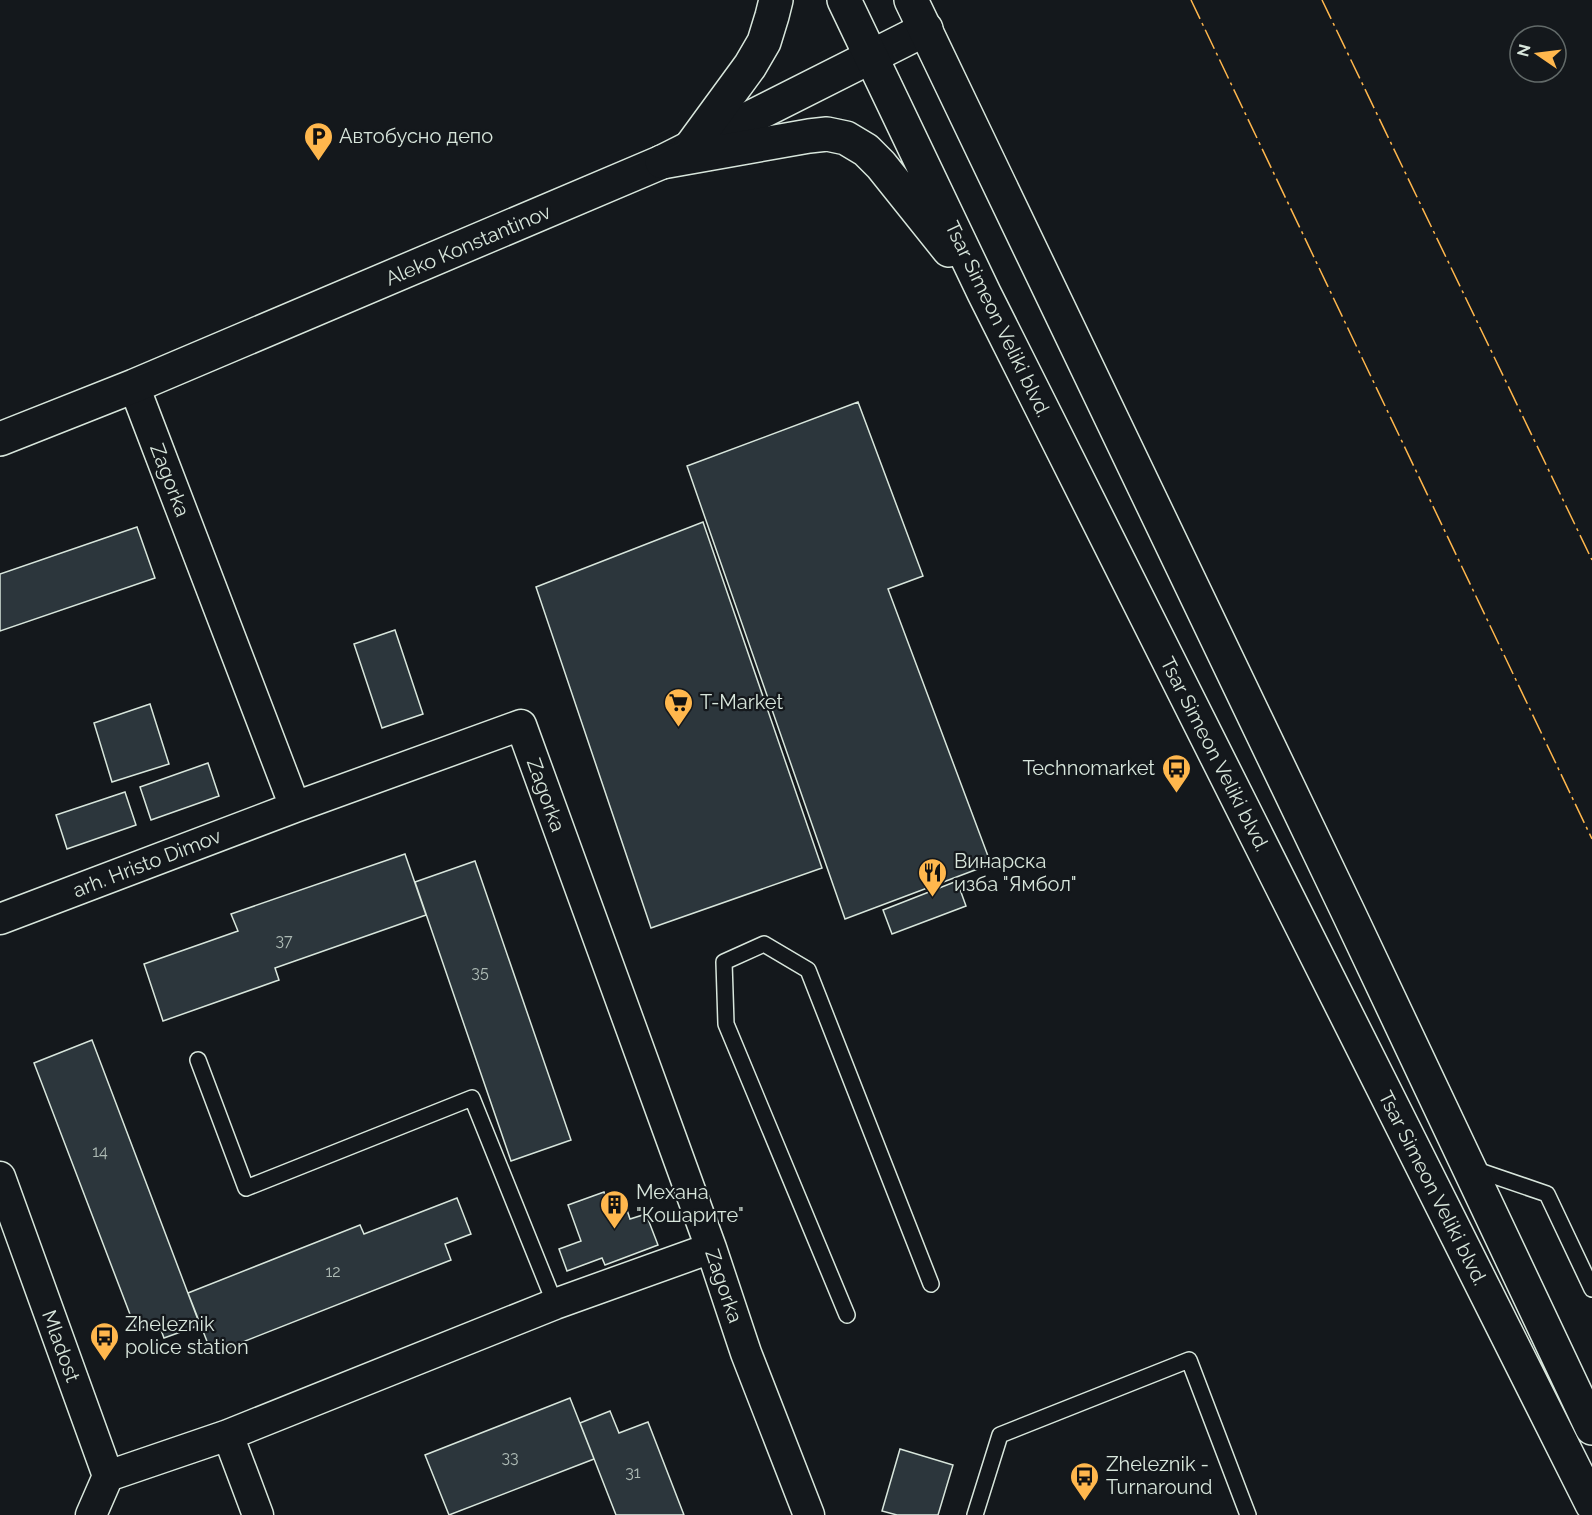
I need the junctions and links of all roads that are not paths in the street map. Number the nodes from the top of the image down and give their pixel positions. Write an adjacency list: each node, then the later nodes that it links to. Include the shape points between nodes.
1 (776, 0): 6 (main road, via 764,42 750,66)
2 (844, 0): 5 (main road, Tsar Simeon Veliki blvd.)
3 (911, 0): 4 (main road, Tsar Simeon Veliki blvd.)
4 (926, 29): 5 (main road, Aleko Konstantinov); 13 (main road, Tsar Simeon Veliki blvd.)
5 (872, 56): 6 (main road, Aleko Konstantinov); 7 (main road, Tsar Simeon Veliki blvd.)
6 (676, 155): 7 (main road, via 827,134 846,138 881,165); 8 (main road, Aleko Konstantinov)
7 (984, 293): 23 (main road, Tsar Simeon Veliki blvd.)
8 (134, 386): 9 (main road, Aleko Konstantinov); 10 (street, Zagorka)
9 (0, 439)
10 (295, 807): 11 (street, arh. Hristo Dimov); 15 (street, Zagorka, via 520,725)
11 (0, 919)
12 (198, 1060): 18 (lane, via 246,1188 472,1098)
13 (1467, 1167): 17 (lane, via 1547,1194); 20 (main road, Tsar Simeon Veliki blvd.)
14 (0, 1177): 22 (street, Mladost)
15 (711, 1248): 18 (street); 26 (street, Zagorka, via 746,1353)
16 (930, 1284): 19 (lane, via 808,970 764,944 724,962 726,1024)
17 (1592, 1289)
18 (555, 1304): 21 (street)
19 (847, 1315)
20 (1592, 1428)
21 (228, 1435): 22 (street); 25 (street)
22 (108, 1476): 24 (street)
23 (1592, 1504)
24 (92, 1515)
25 (258, 1515)
26 (809, 1515)
27 (975, 1515): 28 (lane, via 1000,1435 1189,1360)
28 (1247, 1515)

